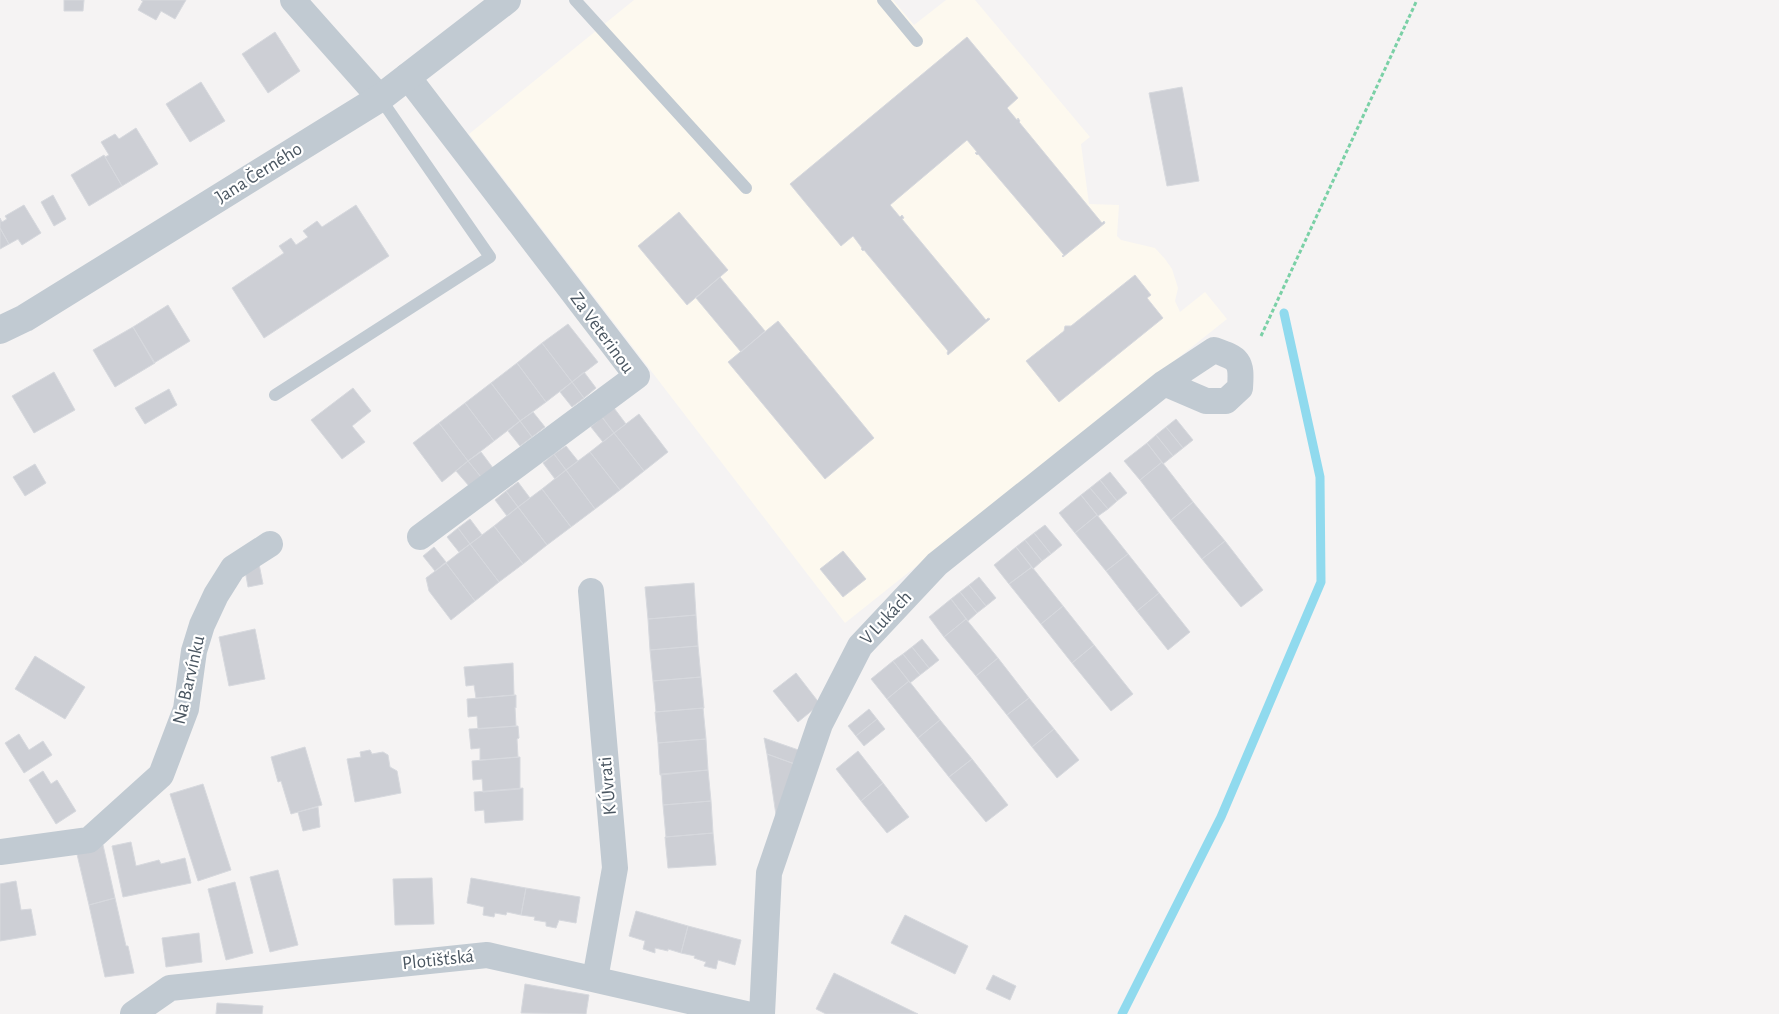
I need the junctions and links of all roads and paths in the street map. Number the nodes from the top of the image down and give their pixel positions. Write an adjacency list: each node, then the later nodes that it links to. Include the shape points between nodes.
1 (293, 0): 8 (street)
2 (507, 0): 7 (street, Jana Černého)
3 (575, 0): 9 (lane)
4 (883, 0): 6 (lane)
5 (1417, 0): 11 (path)
6 (917, 41)
7 (407, 76): 8 (street, Jana Černého); 14 (street, Za Veterinou, via 637,376)
8 (380, 98): 10 (street, Jana Černého, via 34,313); 13 (lane, via 490,257)
9 (746, 188)
10 (0, 330)
11 (1261, 336)
12 (1164, 383): 21 (street, V Lukách, via 937,564 860,646 820,724 769,873)
13 (275, 395)
14 (420, 537)
15 (270, 544): 17 (street, Na Barvínku, via 233,568 216,595 194,651 186,709 161,775 89,840)
16 (591, 591): 18 (street, K Úvrati, via 615,868)
17 (0, 852)
18 (595, 979): 19 (street, Plotišťská, via 488,955 170,988); 20 (street, Plotišťská)
19 (133, 1014)
20 (746, 1014)
21 (762, 1014)

